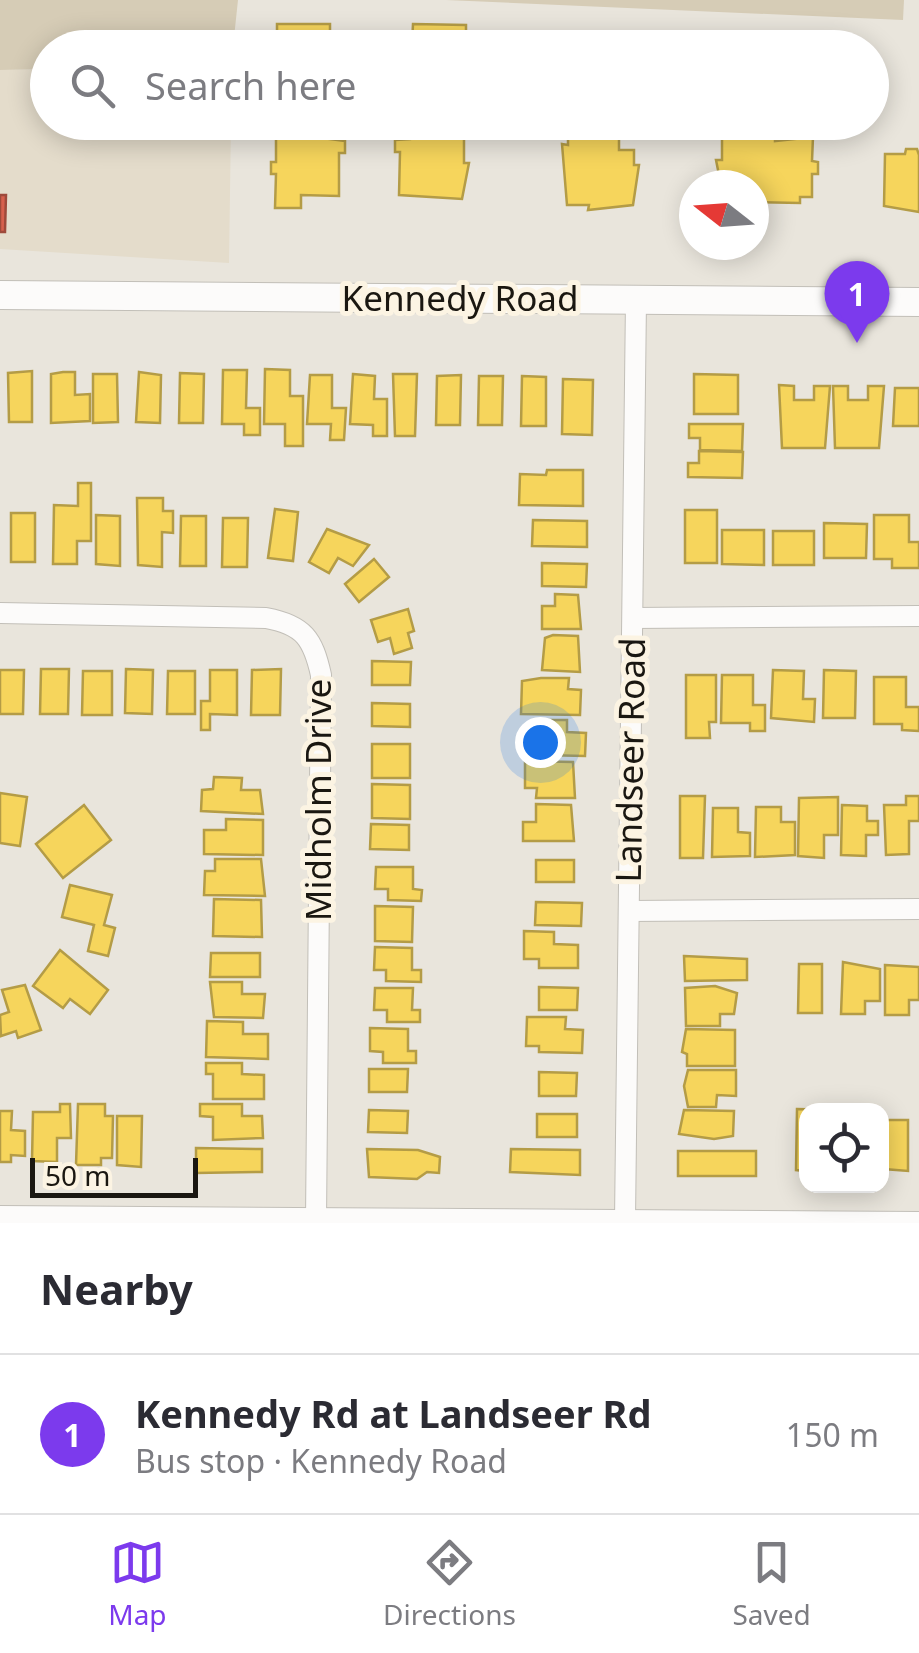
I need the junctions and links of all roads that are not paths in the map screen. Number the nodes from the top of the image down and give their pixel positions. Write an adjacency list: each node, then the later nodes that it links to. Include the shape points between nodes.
1 (0, 296): 2 (main road, Kennedy Road)
2 (636, 300): 3 (main road, Kennedy Road); 6 (street, Landseer Road)
3 (919, 302)
4 (0, 613): 10 (street, Midholm Drive, via 266,618 304,630 316,647 322,675)
5 (919, 616): 6 (street)
6 (633, 618): 8 (street, Landseer Road)
7 (919, 908): 8 (street)
8 (629, 911): 11 (street, Landseer Road)
9 (0, 1216): 12 (street)
10 (316, 1220): 11 (street); 12 (street)
11 (625, 1220): 13 (street)
12 (121, 1221)
13 (919, 1222)

